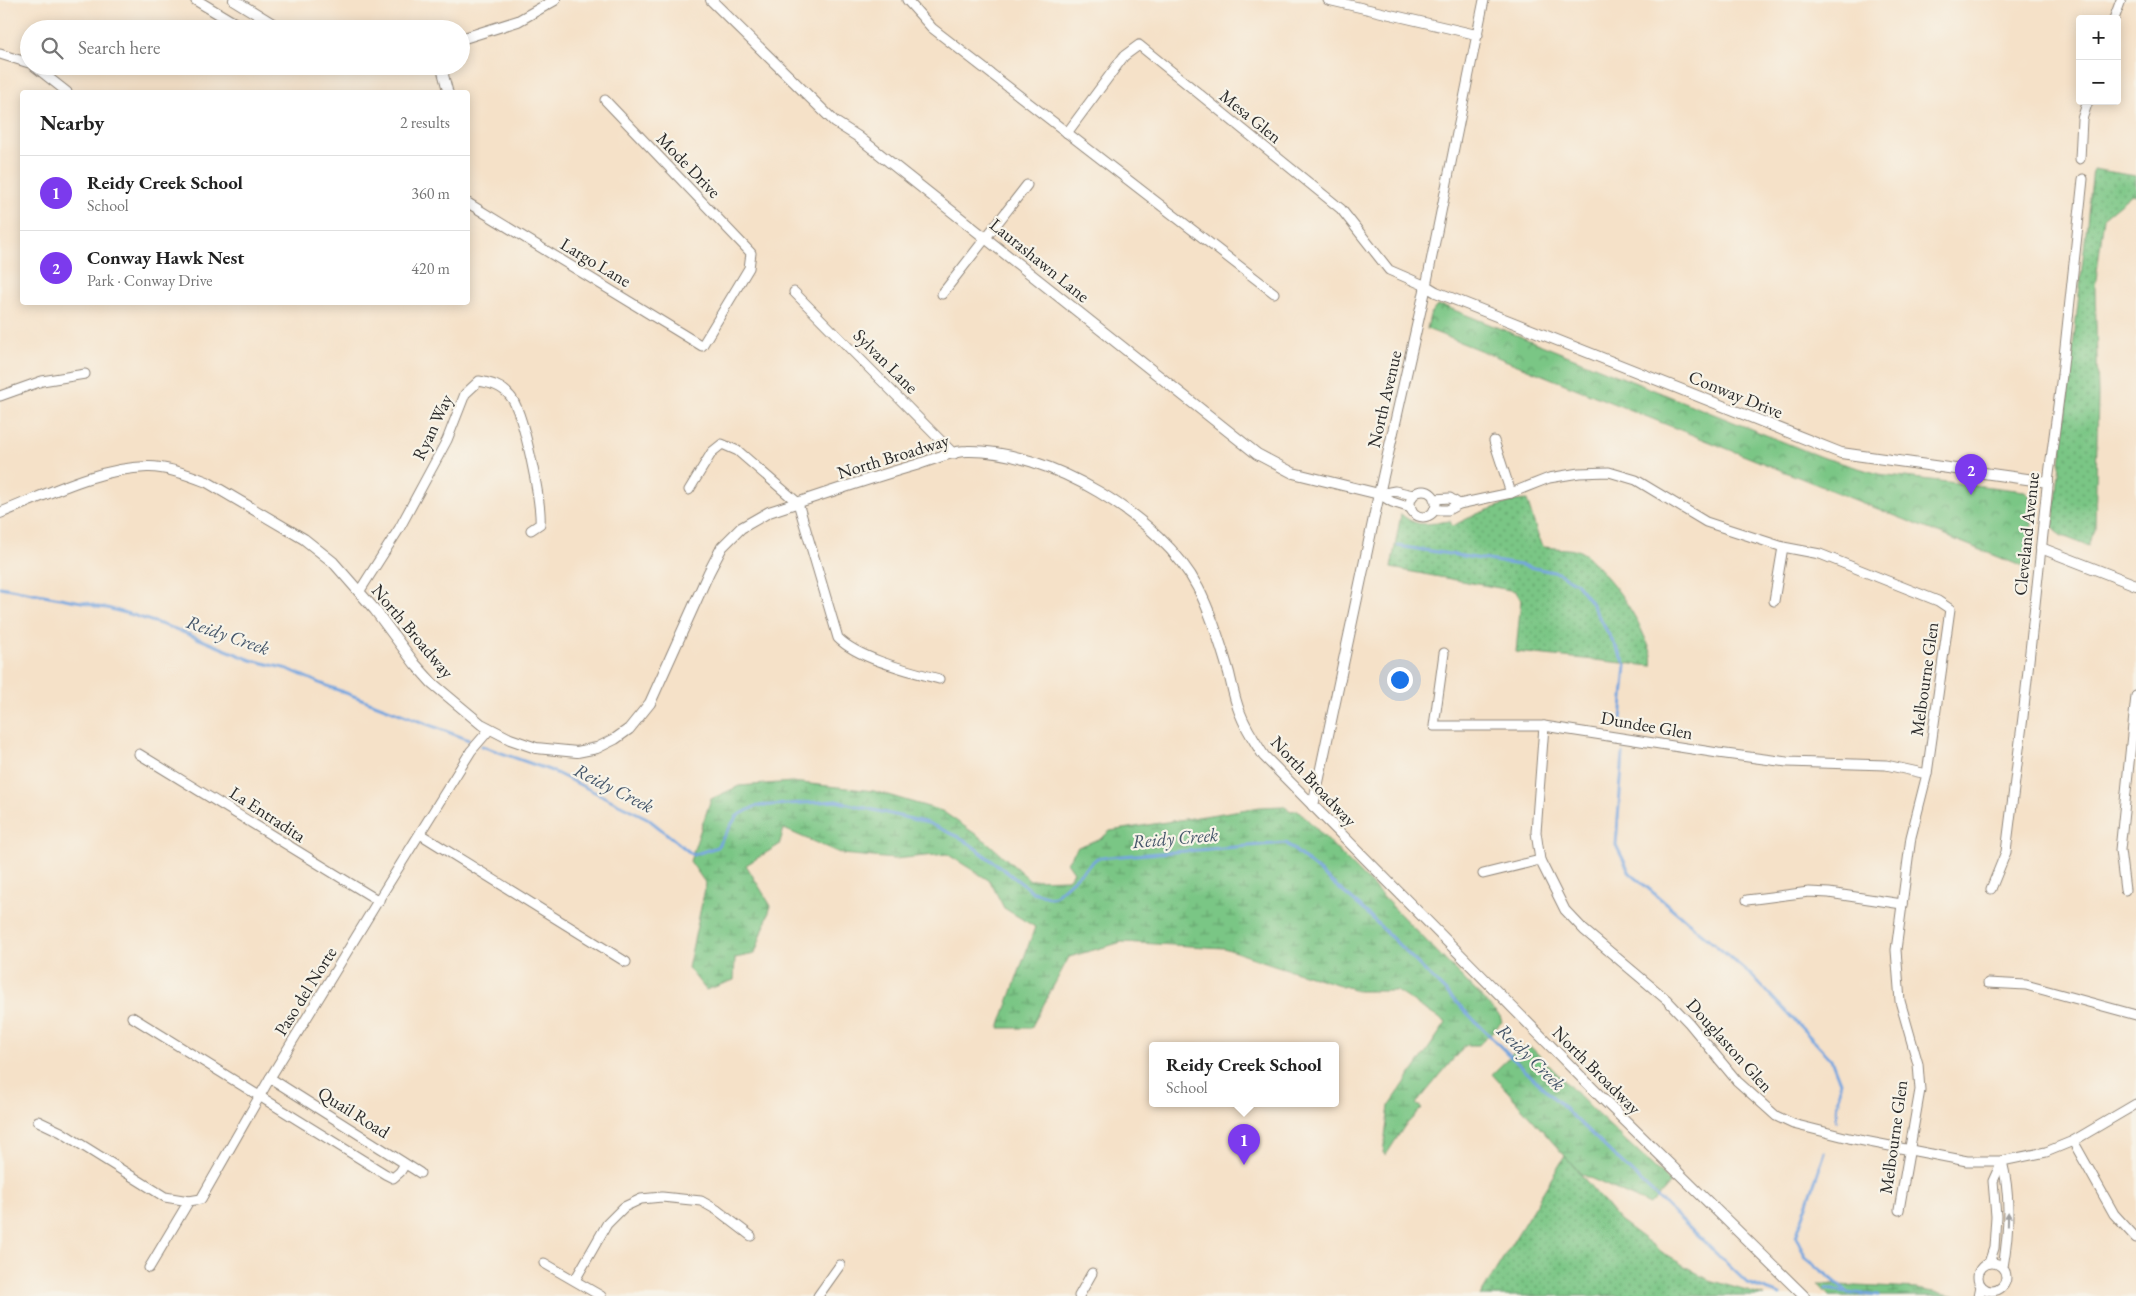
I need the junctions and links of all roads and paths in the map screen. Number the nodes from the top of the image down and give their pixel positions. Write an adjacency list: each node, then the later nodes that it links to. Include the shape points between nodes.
1 (196, 0): 10 (street)
2 (234, 0): 11 (street)
3 (555, 0): 13 (street, via 518,21)
4 (711, 0): 27 (street, Laurashawn Lane, via 836,122)
5 (907, 0): 22 (street, via 932,28)
6 (1328, 0): 12 (street)
7 (1484, 0): 12 (street, North Avenue)
8 (2121, 0): 9 (street)
9 (2115, 15)
10 (229, 20)
11 (266, 20)
12 (1478, 34): 28 (street, North Avenue)
13 (470, 37)
14 (0, 54): 15 (street)
15 (20, 60)
16 (45, 75): 18 (street)
17 (443, 75): 19 (street)
18 (64, 90)
19 (447, 90)
20 (605, 100): 32 (street, Mode Drive, via 751,253 749,268)
21 (2087, 105): 23 (street, via 2082,119)
22 (1067, 133): 28 (street, Mesa Glen, via 1124,56 1139,44 1341,209 1389,270); 30 (street)
23 (2080, 159)
24 (2083, 179): 37 (street, Cleveland Avenue)
25 (1027, 185): 27 (street)
26 (470, 204): 32 (street, Largo Lane, via 702,346)
27 (986, 238): 31 (street); 40 (street, Laurashawn Lane, via 1257,454 1293,473)
28 (1426, 286): 37 (street, Conway Drive, via 1841,453); 40 (street, North Avenue)
29 (794, 292): 36 (street, Sylvan Lane)
30 (1274, 292)
31 (942, 294)
32 (706, 340)
33 (85, 374): 34 (street, via 42,381)
34 (0, 396)
35 (1494, 441): 39 (street)
36 (954, 454): 43 (street, North Broadway); 61 (street, North Broadway, via 995,452 1060,473 1103,494 1160,539 1184,565 1198,588 1250,734 1264,756)
37 (2048, 482): 50 (street, Cleveland Avenue)
38 (689, 490): 43 (street, via 712,452 722,444 738,451)
39 (1511, 493): 44 (street, Melbourne Glen); 49 (street, Melbourne Glen, via 1550,478 1609,472 1636,480 1706,522)
40 (1379, 494): 41 (street, Melbourne Glen, via 1395,491); 45 (street, Melbourne Glen); 61 (street, North Avenue)
41 (1413, 495): 42 (street, Melbourne Glen, via 1423,491); 45 (street)
42 (1434, 498): 44 (street, Melbourne Glen, via 1450,498); 46 (street)
43 (798, 503): 55 (street, via 838,638 855,650 897,668); 58 (street, North Broadway, via 754,519 722,548 650,703 629,729 597,748 577,752 536,748)
44 (1459, 504): 46 (street, Melbourne Glen, via 1448,510)
45 (1411, 508): 46 (street, Melbourne Glen, via 1416,515 1424,516)
46 (1434, 510)
47 (0, 513): 52 (street, North Broadway, via 112,470 150,467 207,482 304,539 334,562)
48 (531, 530): 52 (street, Ryan Way, via 540,524 541,515 536,476 517,409 512,397 500,387 479,381 465,394 447,440 404,521)
49 (1783, 547): 53 (street); 60 (street, Melbourne Glen, via 1820,554 1938,601 1950,609)
50 (2041, 548): 51 (street); 65 (street, Cleveland Avenue, via 2006,852)
51 (2136, 585)
52 (359, 592): 58 (street, North Broadway, via 432,683)
53 (1774, 601)
54 (1444, 653): 57 (street, Dundee Glen, via 1434,726)
55 (939, 679)
56 (2136, 696): 66 (street, via 2120,850)
57 (1544, 726): 60 (street, Dundee Glen, via 1738,756 1787,762 1886,765); 63 (street, Douglaston Glen, via 1536,832)
58 (490, 730): 62 (street, Paso del Norte, via 471,751)
59 (139, 754): 68 (street, La Entradita)
60 (1927, 774): 69 (street, Melbourne Glen, via 1911,837)
61 (1313, 806): 99 (street, North Broadway, via 1601,1098)
62 (420, 834): 68 (street, Paso del Norte); 70 (street)
63 (1540, 860): 64 (street); 79 (street, Douglaston Glen, via 1564,910 1667,1000 1737,1081 1776,1116 1793,1124)
64 (1483, 874)
65 (1991, 889)
66 (2125, 890)
67 (1747, 900): 69 (street, via 1822,892)
68 (379, 901): 74 (street, Paso del Norte)
69 (1902, 904): 79 (street, Melbourne Glen, via 1896,950 1897,981 1918,1064 1920,1090)
70 (626, 962)
71 (1988, 983): 72 (street, via 2026,985)
72 (2136, 1015)
73 (132, 1017): 75 (street)
74 (270, 1078): 75 (street, Paso del Norte); 81 (street, Quail Road)
75 (260, 1096): 81 (street, via 393,1178); 83 (street, Paso del Norte, via 201,1199)
76 (2136, 1104): 78 (street, Douglaston Glen)
77 (38, 1121): 83 (street, via 165,1197)
78 (2073, 1141): 80 (street, Douglaston Glen, via 2046,1152); 86 (street, via 2114,1214)
79 (1909, 1150): 80 (street, Douglaston Glen, via 1966,1161); 84 (street, Melbourne Glen)
80 (2002, 1161): 88 (street, via 1993,1181 1996,1216 1994,1248); 90 (street, one-way to 80, via 2008,1198)
81 (405, 1164): 82 (street, Quail Road)
82 (420, 1173)
83 (189, 1201): 91 (street, Paso del Norte)
84 (1899, 1210)
85 (751, 1236): 93 (street, via 702,1201 662,1197 641,1199 624,1208 606,1224)
86 (2136, 1238)
87 (544, 1263): 93 (street)
88 (1989, 1263): 90 (street); 94 (street, via 1979,1273)
89 (840, 1265): 97 (street)
90 (2003, 1267): 95 (street, via 2007,1279)
91 (149, 1268)
92 (1092, 1273): 98 (street)
93 (575, 1280): 96 (street)
94 (1981, 1286): 95 (street); 100 (street)
95 (1995, 1293)
96 (601, 1296)
97 (818, 1296)
98 (1079, 1296)
99 (1804, 1296)
100 (1979, 1296)

